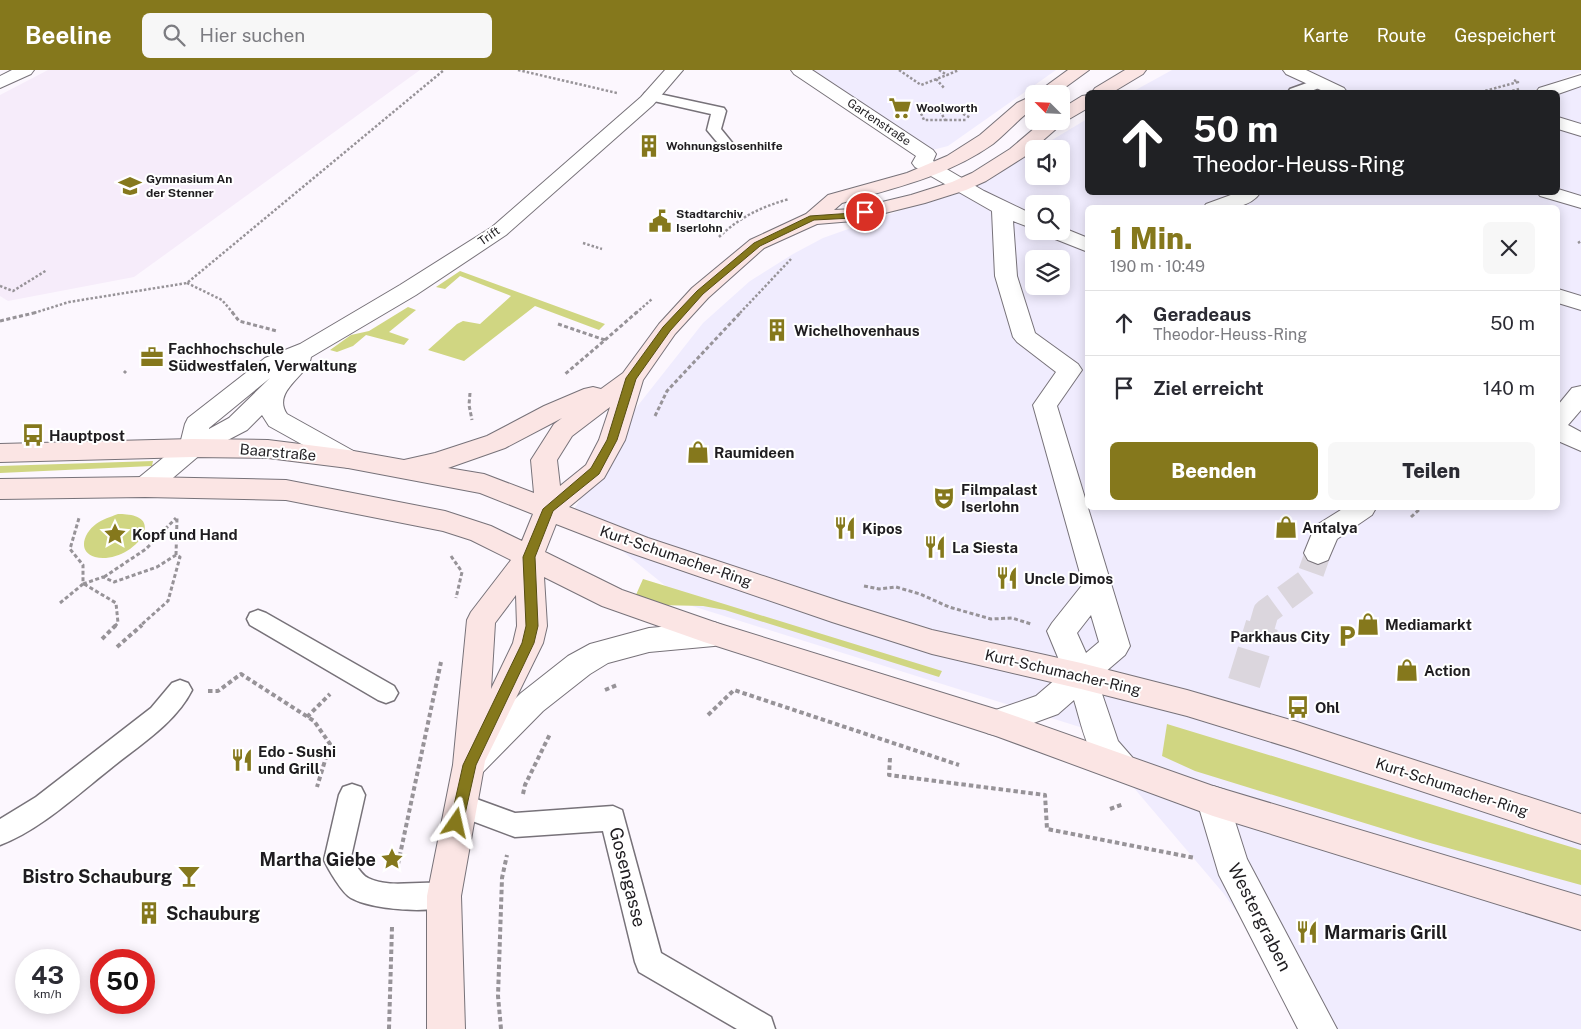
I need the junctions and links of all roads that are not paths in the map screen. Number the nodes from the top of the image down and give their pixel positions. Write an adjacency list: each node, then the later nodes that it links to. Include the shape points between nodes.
1 (25, 70): 8 (street)
2 (674, 70): 15 (street, Trift)
3 (800, 70): 23 (street, Gartenstraße, via 926,154 922,163)
4 (1080, 70): 10 (main road)
5 (1137, 70): 11 (main road)
6 (1292, 70): 9 (street)
7 (1581, 80): 14 (street)
8 (0, 82)
9 (1318, 83): 12 (lane); 13 (street)
10 (1058, 85)
11 (1104, 90)
12 (1300, 90)
13 (1334, 90)
14 (1551, 90)
15 (649, 99): 22 (lane, via 719,111 714,130); 35 (street, Trift, via 499,231)
16 (1085, 102): 18 (main road)
17 (1025, 105): 23 (main road, via 987,139 954,160)
18 (1070, 111)
19 (1560, 124): 21 (street)
20 (1044, 130): 23 (main road, via 1016,154 979,177)
21 (1581, 130)
22 (727, 145)
23 (946, 178): 28 (street); 29 (main road, via 918,199 853,215); 29 (main road, via 905,180 836,199)
24 (1557, 195): 26 (street)
25 (1254, 199): 27 (street)
26 (1581, 202)
27 (1227, 205)
28 (1002, 210): 30 (street); 36 (street, via 1006,276 1026,337)
29 (813, 218): 37 (main road, via 757,244 700,292 667,329)
30 (1025, 219)
31 (1070, 238): 32 (street)
32 (1085, 245)
33 (1560, 297): 34 (street)
34 (1581, 303)
35 (308, 349): 38 (street, Trift); 43 (street, Trift, via 273,363 197,424)
36 (1079, 371): 53 (street, via 1045,405)
37 (631, 378): 46 (main road, via 552,412 496,442 438,462); 49 (main road, via 612,440 595,471); 49 (main road, via 562,430 544,460)
38 (278, 384): 43 (street, Trift, via 238,424); 45 (street, Trift, via 270,410 278,420)
39 (1581, 394): 40 (street)
40 (1560, 419)
41 (1560, 432): 42 (street)
42 (1581, 442)
43 (192, 448): 44 (main road, Baarstraße); 45 (main road, Baarstraße, via 268,449); 47 (street, Trift)
44 (0, 453)
45 (348, 459): 46 (main road, Baarstraße)
46 (401, 468): 49 (main road, Baarstraße, via 484,484)
47 (145, 487): 48 (main road); 52 (main road, via 286,490 364,504 463,525)
48 (0, 489)
49 (548, 509): 52 (main road); 56 (main road, Kurt-Schumacher-Ring, via 638,545 932,642)
50 (1360, 510): 51 (street, via 1325,533)
51 (1318, 553)
52 (529, 557): 55 (main road, via 612,598); 60 (main road, via 532,626 528,643); 60 (main road, via 481,620)
53 (1097, 586): 56 (street, via 1062,631); 56 (street, via 1115,646)
54 (266, 624): 58 (lane)
55 (714, 634): 59 (main road); 60 (street, via 650,640 600,653 579,665 532,702)
56 (1081, 676): 59 (street, via 1048,705); 61 (street, via 1104,748); 65 (main road, Kurt-Schumacher-Ring, via 1294,735)
57 (180, 690): 66 (lane, via 159,715 45,805)
58 (386, 693)
59 (998, 723): 61 (main road)
60 (469, 765): 64 (main road)
61 (1122, 767): 63 (main road)
62 (352, 795): 67 (lane, via 337,860 358,888 395,897)
63 (1213, 801): 68 (main road); 71 (street, Westergraben, via 1231,864)
64 (460, 805): 67 (main road); 69 (lane, Gosengasse, via 515,824 613,818 649,962)
65 (1581, 829)
66 (0, 833)
67 (444, 896): 70 (main road)
68 (1581, 913)
69 (761, 1027)
70 (446, 1029)
71 (1318, 1029)

